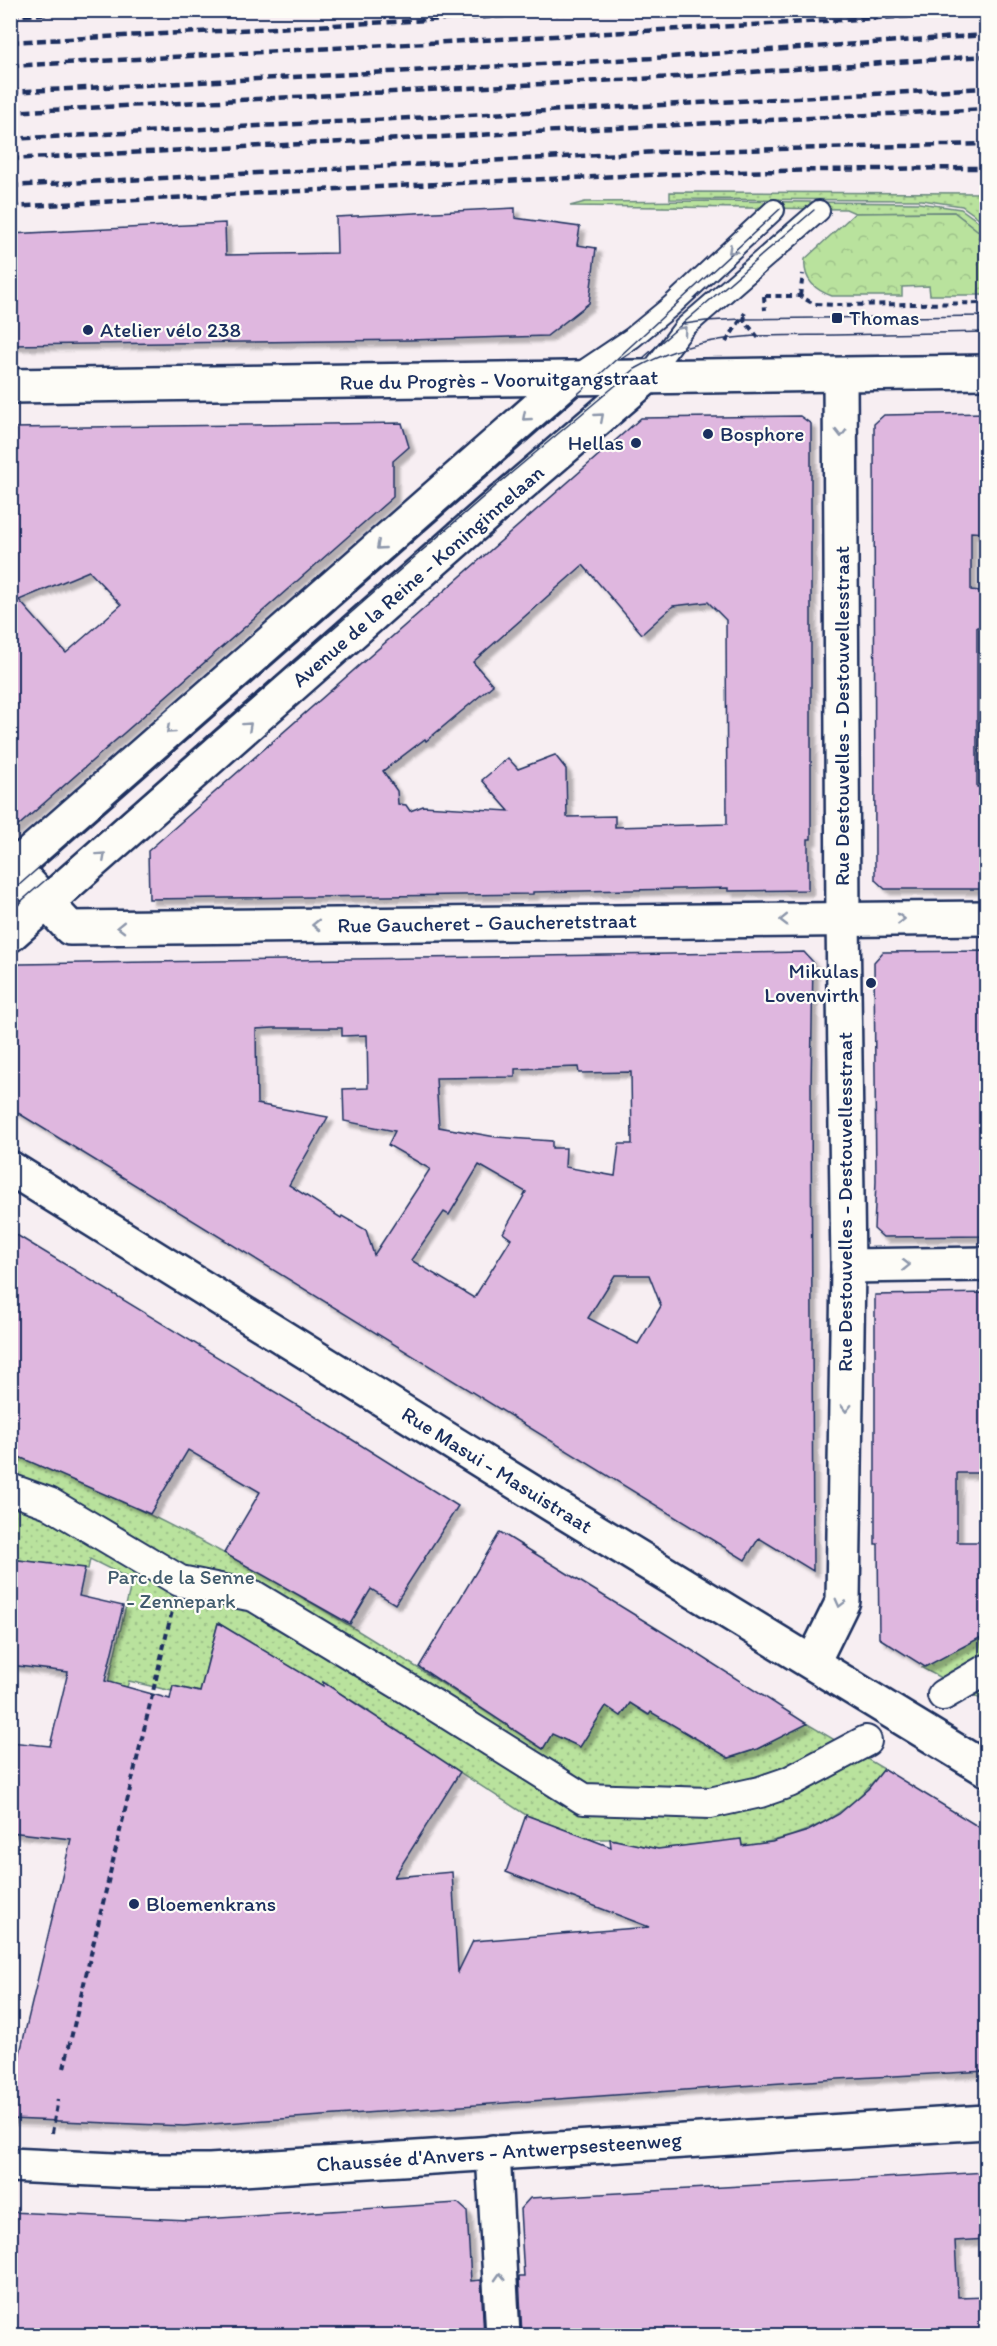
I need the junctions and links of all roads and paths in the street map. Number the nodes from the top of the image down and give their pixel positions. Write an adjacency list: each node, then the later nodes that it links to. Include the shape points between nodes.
1 (774, 210): 10 (lane, one-way to 10, via 632,338)
2 (819, 211): 9 (lane, Avenue de la Reine - Koninginnelaan, one-way to 2, via 684,328)
3 (803, 274): 5 (path)
4 (765, 296): 5 (path)
5 (800, 296): 6 (path, via 814,304)
6 (987, 303)
7 (987, 372): 8 (street, Rue du Progrès - Vooruitgangstraat)
8 (840, 375): 9 (street, Rue du Progrès - Vooruitgangstraat); 15 (street, Rue Destouvelles - Destouvellesstraat, one-way to 15)
9 (647, 377): 10 (street, Rue du Progrès - Vooruitgangstraat); 13 (street, Avenue de la Reine - Koninginnelaan, one-way to 9)
10 (570, 379): 11 (street, Rue du Progrès - Vooruitgangstraat); 12 (street, one-way to 12)
11 (10, 386)
12 (12, 869): 13 (street, Rue Gaucheret - Gaucheretstraat)
13 (48, 904): 15 (street, Rue Gaucheret - Gaucheretstraat, one-way to 13, via 70,928); 16 (street, Avenue de la Reine - Koninginnelaan)
14 (987, 918): 15 (street, Rue Gaucheret - Gaucheretstraat, one-way to 14)
15 (843, 920): 19 (street, Rue Destouvelles - Destouvellesstraat)
16 (10, 935)
17 (10, 1168): 22 (street, Rue Masui - Masuistraat)
18 (987, 1264): 19 (street, one-way to 18)
19 (848, 1266): 22 (street, Rue Destouvelles - Destouvellesstraat, one-way to 22, via 843,1601)
20 (10, 1489): 21 (street, via 49,1503)
21 (180, 1581): 25 (street, via 254,1596 584,1799 710,1803 789,1782); 27 (path)
22 (813, 1662): 26 (street, Rue Masui - Masuistraat)
23 (987, 1670): 24 (street)
24 (943, 1695)
25 (866, 1740)
26 (987, 1769)
27 (64, 2068)
28 (987, 2122): 29 (street, Chaussée d'Anvers - Antwerpsesteenweg)
29 (493, 2152): 30 (street, Chaussée d'Anvers - Antwerpsesteenweg, via 210,2171); 31 (street, one-way to 29)
30 (10, 2165)
31 (503, 2336)

